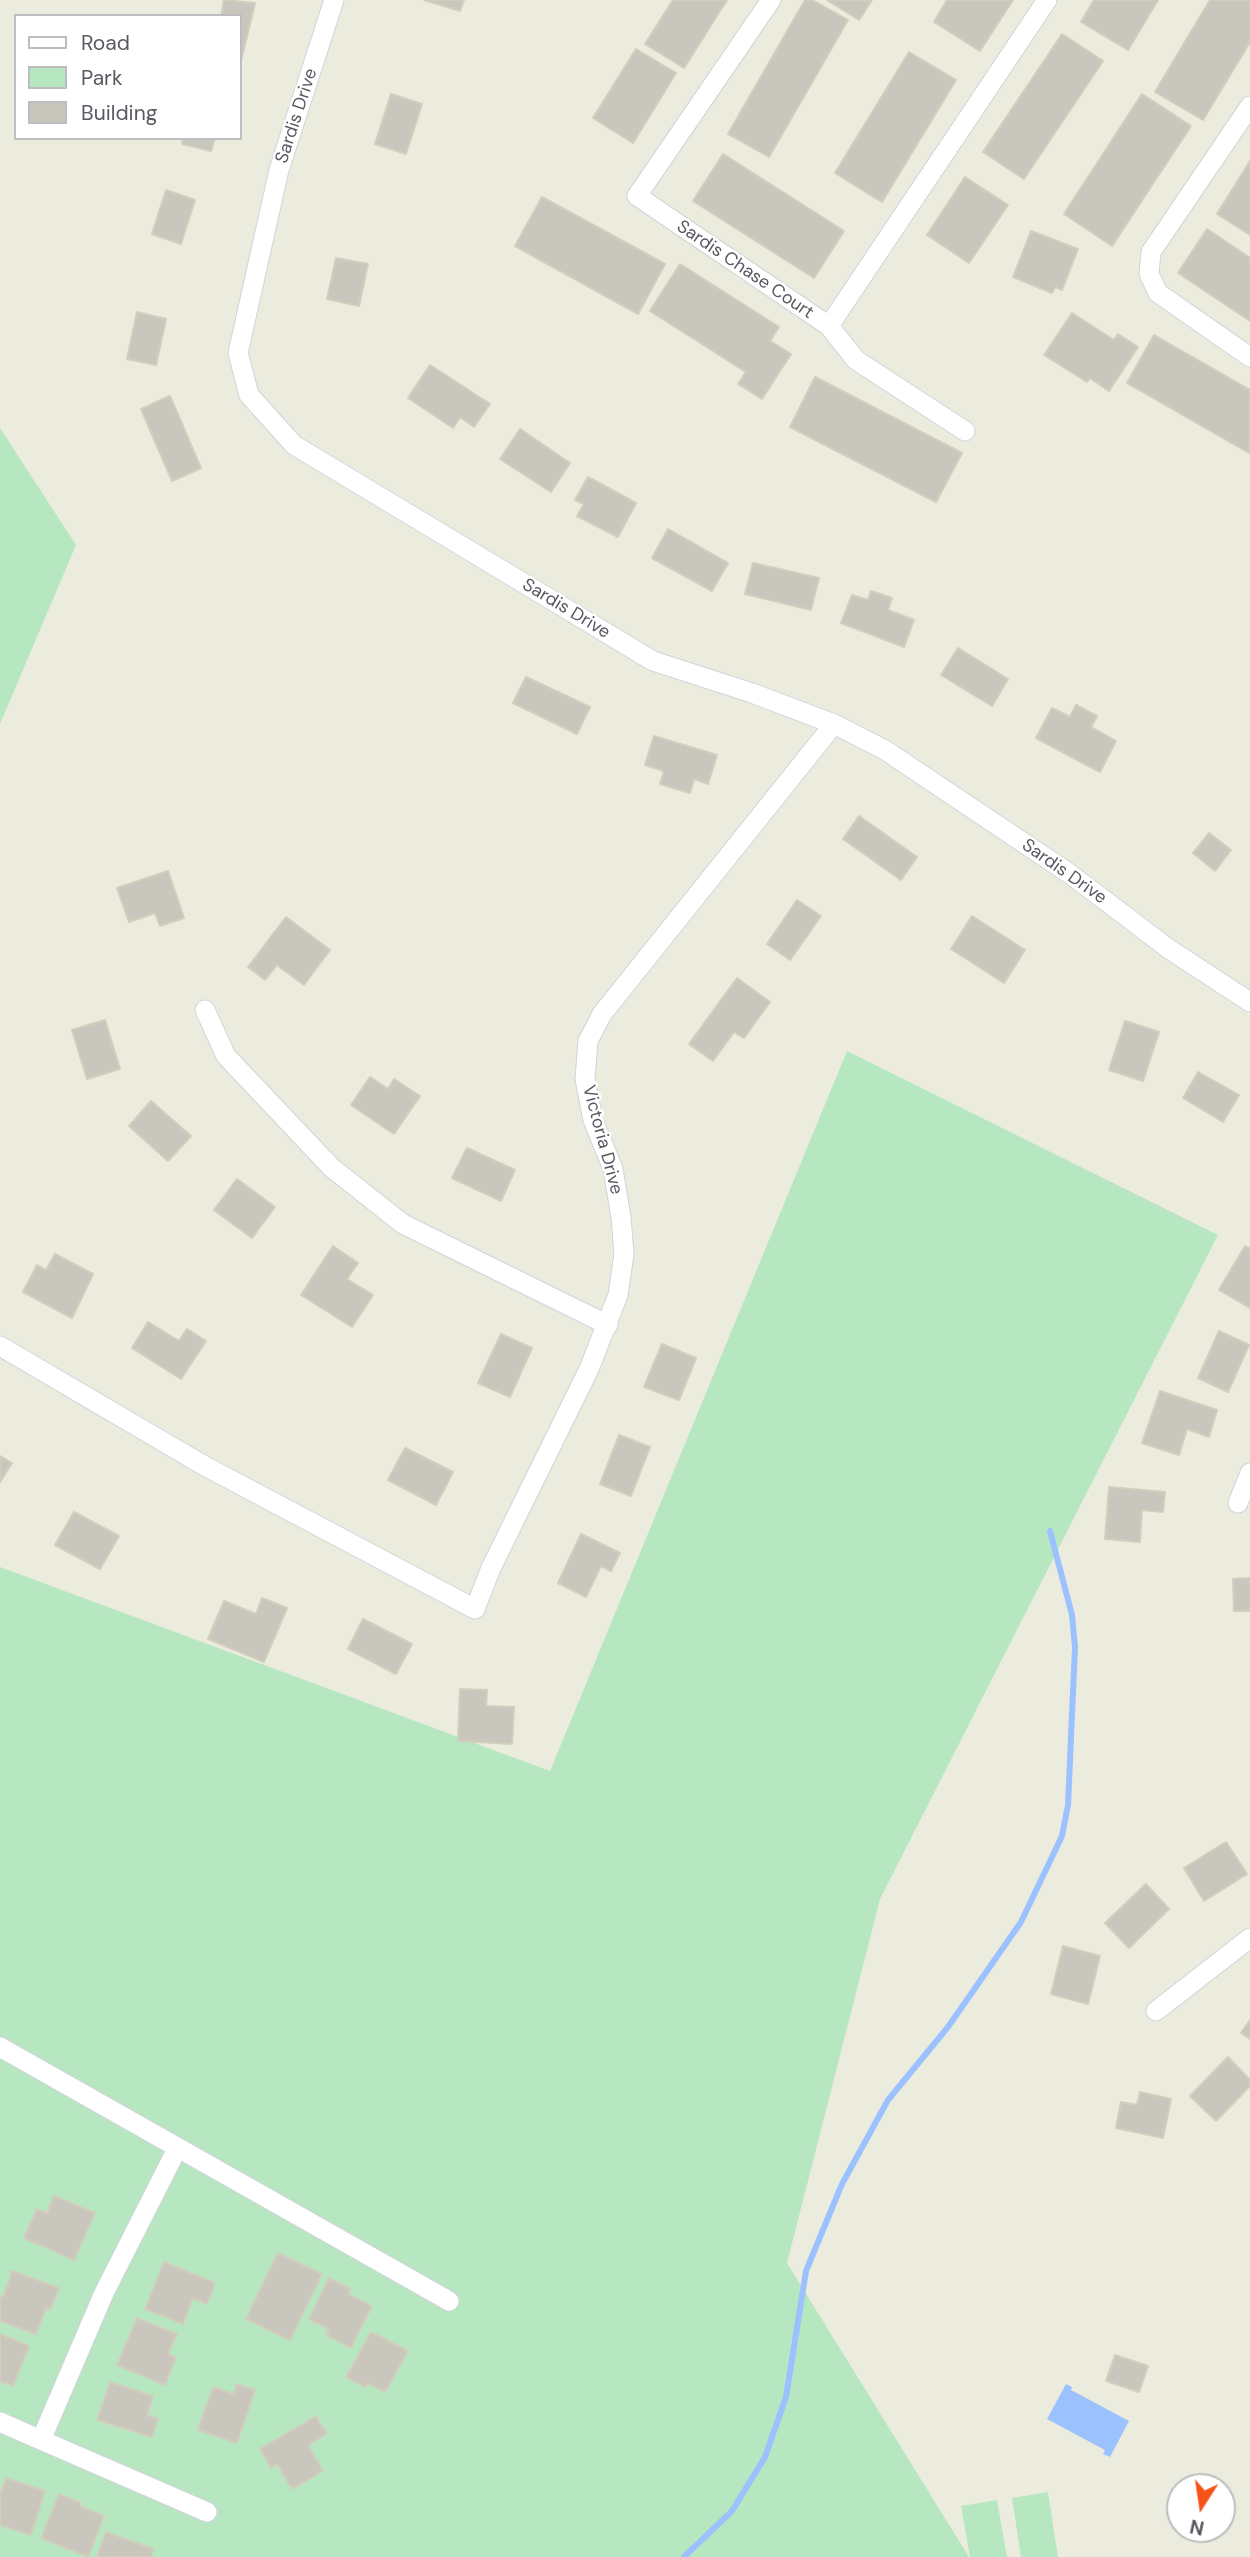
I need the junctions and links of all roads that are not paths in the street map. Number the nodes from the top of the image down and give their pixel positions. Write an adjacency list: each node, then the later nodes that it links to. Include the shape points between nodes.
1 (334, 0): 8 (street, Sardis Drive, via 279,170 238,353 250,395 294,445 653,662)
2 (771, 0): 5 (street, Sardis Chase Court, via 637,196)
3 (1047, 0): 5 (street, Sardis Chase Court)
4 (1250, 106): 6 (street, via 1151,252 1149,274 1158,293)
5 (829, 326): 7 (street, via 856,360)
6 (1250, 357)
7 (965, 431)
8 (834, 724): 9 (street, Sardis Drive, via 897,758); 11 (street, Victoria Drive, via 601,1014 588,1041 585,1079 593,1120 613,1169 624,1254)
9 (1250, 1002)
10 (205, 1010): 11 (street, via 226,1056 332,1168 402,1224)
11 (608, 1325): 12 (street, Victoria Drive, via 475,1609 203,1465)
12 (0, 1346)
13 (1250, 1473): 14 (street)
14 (1238, 1503)
15 (1250, 1938): 16 (street)
16 (1156, 2011)
17 (0, 2047): 18 (street)
18 (177, 2149): 19 (street); 21 (street, via 104,2293)
19 (449, 2301)
20 (0, 2422): 21 (street)
21 (41, 2440): 22 (street)
22 (207, 2512)

